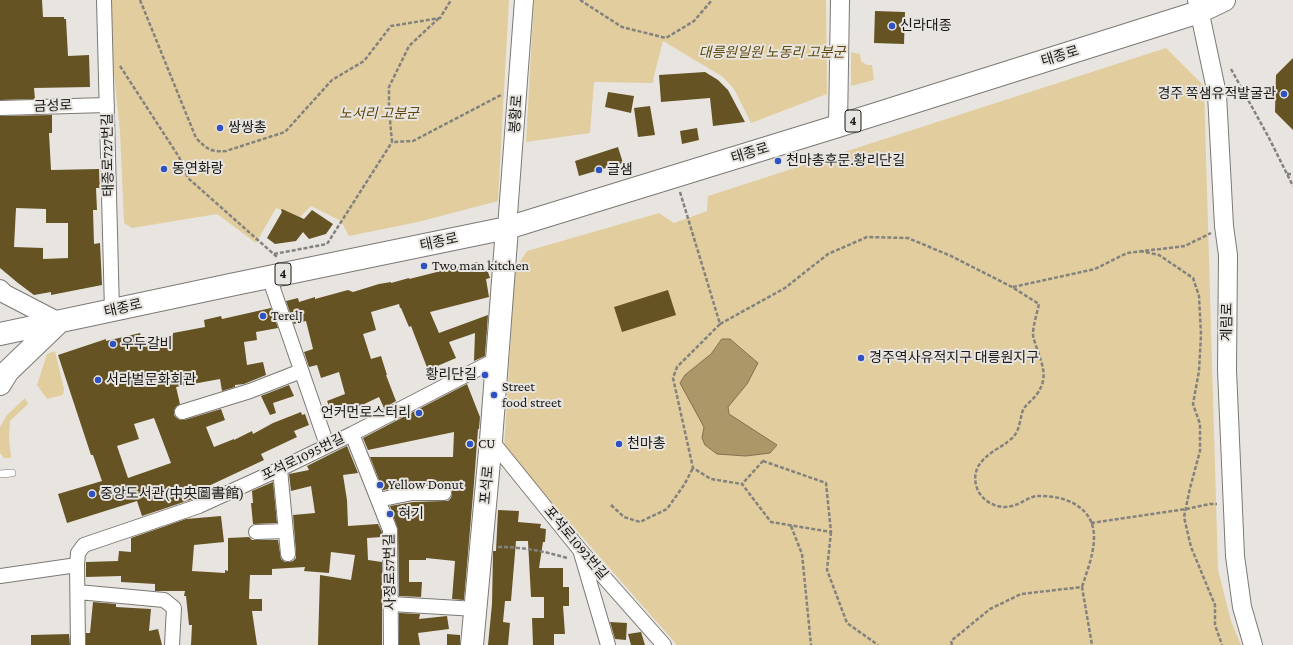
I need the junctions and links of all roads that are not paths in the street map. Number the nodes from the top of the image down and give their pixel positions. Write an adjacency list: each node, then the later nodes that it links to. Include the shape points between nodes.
1 (104, 0): 6 (street, 태종로727번길)
2 (524, 0): 9 (street, 봉황로)
3 (840, 0): 8 (street)
4 (1224, 0): 5 (main road, 태종로 / 4)
5 (1198, 6): 8 (main road, 태종로 / 4); 42 (street, 계림로, via 1217,94 1224,226 1228,255 1227,370 1235,556 1241,600)
6 (107, 104): 7 (street, 금성로); 12 (street, 태종로727번길)
7 (0, 108)
8 (838, 126): 9 (main road, 태종로 / 4)
9 (507, 228): 10 (main road, 태종로 / 4); 15 (main road, 포석로)
10 (269, 277): 12 (main road, 태종로 / 4); 16 (street)
11 (0, 289): 13 (street)
12 (112, 310): 13 (main road, 태종로 / 4)
13 (59, 322): 14 (main road, 태종로 / 4); 17 (main road, via 8,371)
14 (0, 334)
15 (497, 358): 19 (street, 포석로1095번길); 20 (main road, 포석로)
16 (301, 371): 18 (street, via 250,391); 21 (street)
17 (0, 384)
18 (182, 412)
19 (352, 434): 21 (street, 포석로1095번길); 26 (street, 사정로57번길)
20 (491, 440): 30 (street, 포석로1092번길); 35 (main road, 포석로)
21 (327, 445): 22 (street, 포석로1095번길)
22 (280, 469): 27 (street); 31 (street, 포석로1095번길, via 199,506 84,545 78,553)
23 (12, 473): 24 (lane)
24 (0, 474)
25 (444, 493): 26 (street, via 412,493)
26 (378, 500): 34 (street, 사정로57번길, via 390,530)
27 (286, 531): 28 (street); 29 (street)
28 (256, 532)
29 (288, 554)
30 (581, 556): 40 (street); 41 (street, 포석로1092번길)
31 (77, 565): 32 (street); 33 (street, 포석로1095번길)
32 (0, 576)
33 (78, 592): 36 (street, 포석로1095번길); 37 (street, via 164,600 174,608)
34 (391, 604): 35 (street); 38 (street, 사정로57번길)
35 (476, 609): 39 (main road, 포석로)
36 (78, 645)
37 (172, 645)
38 (391, 645)
39 (472, 645)
40 (608, 645)
41 (664, 645)
42 (1252, 645)

